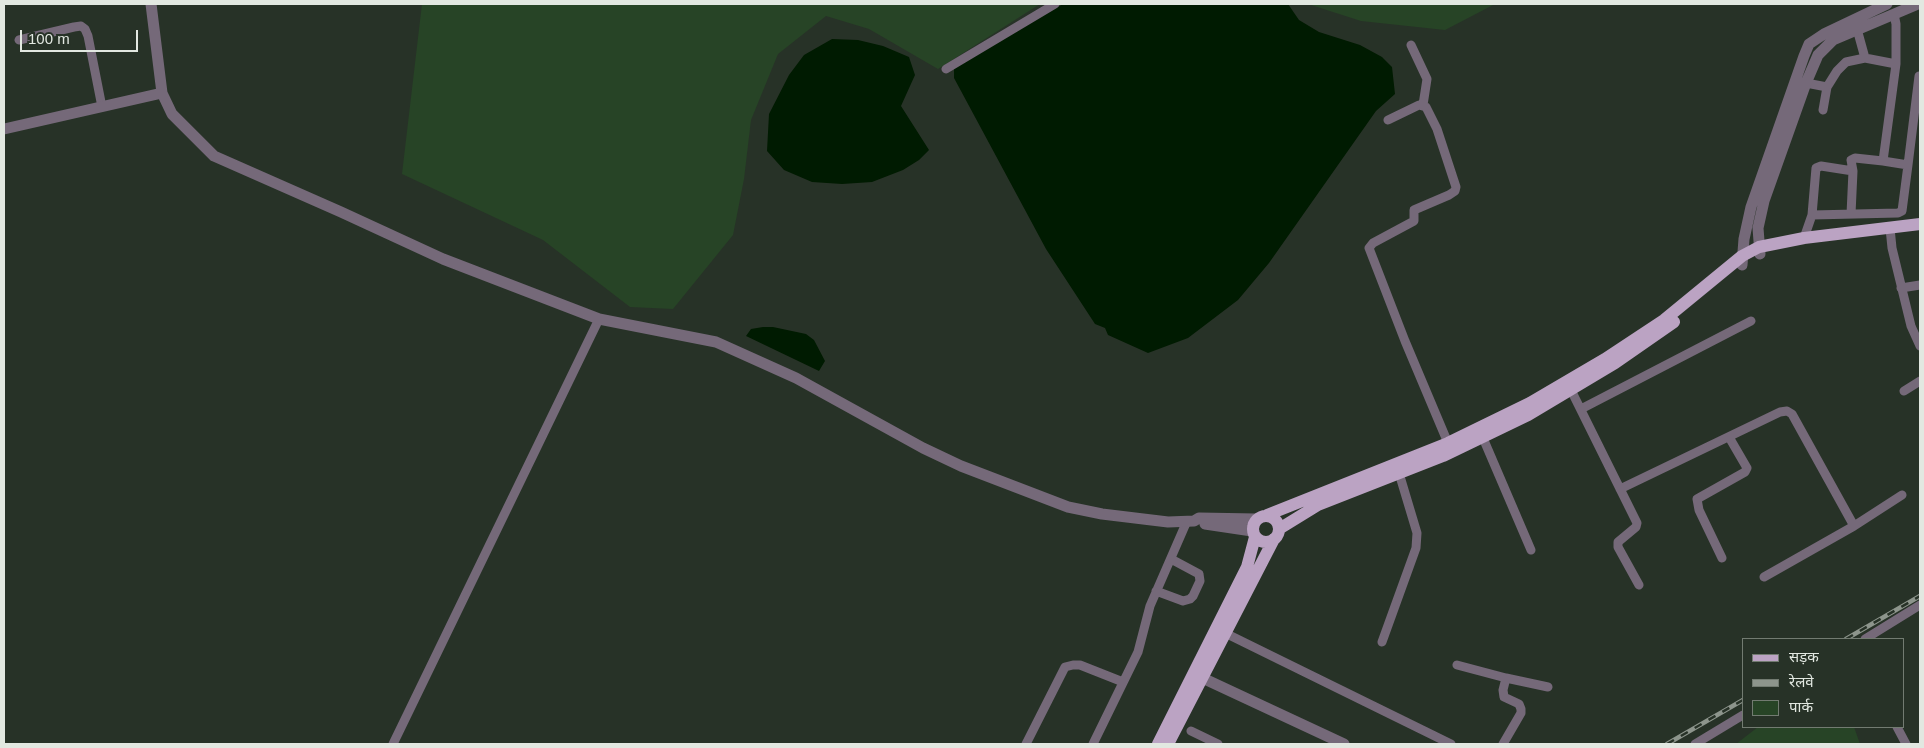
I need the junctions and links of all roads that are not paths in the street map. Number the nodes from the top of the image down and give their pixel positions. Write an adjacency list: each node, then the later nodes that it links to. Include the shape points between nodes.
1 (151, 4): 14 (street)
2 (1056, 4): 10 (street)
3 (1918, 4): 4 (street)
4 (1891, 9): 5 (street); 9 (street, via 1896,24); 30 (street, via 1824,34 1809,44 1751,207)
5 (1857, 29): 8 (street); 12 (street, via 1833,40 1818,55)
6 (19, 40): 16 (street, via 74,27 85,29)
7 (1411, 45): 15 (street, via 1427,79)
8 (1865, 58): 9 (street); 13 (street, via 1846,62)
9 (1896, 64): 20 (street)
10 (946, 69)
11 (1919, 76): 21 (street)
12 (1806, 83): 13 (street); 29 (street, via 1764,201 1758,228)
13 (1828, 88): 17 (street)
14 (162, 93): 16 (street); 33 (street, via 172,114 214,156 443,259)
15 (1423, 105): 18 (street); 43 (street, via 1437,130 1456,187 1449,196 1414,210 1414,220 1373,243 1370,248)
16 (102, 107): 19 (street)
17 (1823, 110)
18 (1388, 120)
19 (4, 129)
20 (1883, 161): 21 (street); 22 (street, via 1855,158 1851,160)
21 (1908, 165): 23 (street, via 1902,211)
22 (1853, 171): 23 (street); 24 (street, via 1816,168)
23 (1851, 214): 24 (street)
24 (1812, 215): 28 (street)
25 (1920, 224): 26 (main road)
26 (1890, 231): 27 (main road); 28 (main road); 29 (main road); 32 (street)
27 (1920, 232)
28 (1804, 238): 29 (main road)
29 (1760, 251): 30 (main road)
30 (1742, 261): 38 (main road, via 1662,332); 43 (main road, via 1606,359 1530,403)
31 (1920, 285): 32 (street)
32 (1901, 288): 35 (street)
33 (599, 319): 47 (street, via 716,342 796,378 961,466 1068,507 1168,522); 69 (street)
34 (1751, 321): 40 (street)
35 (1916, 326): 36 (street)
36 (1920, 346)
37 (1920, 381): 39 (street)
38 (1571, 390): 40 (street); 42 (main road)
39 (1904, 391)
40 (1581, 409): 45 (street)
41 (1729, 437): 45 (street); 49 (street, via 1780,412 1792,414); 52 (street, via 1747,468 1697,499)
42 (1482, 438): 44 (main road); 51 (street)
43 (1448, 443): 48 (main road)
44 (1400, 473): 50 (main road, via 1318,506); 60 (street, via 1418,533 1416,548)
45 (1620, 489): 55 (street, via 1636,527 1619,540 1618,547)
46 (1902, 495): 49 (street)
47 (1190, 521): 48 (street); 53 (street)
48 (1258, 526): 50 (main road, via 1261,541 1268,542); 50 (main road, via 1273,518 1278,523); 62 (main road, via 1247,567)
49 (1854, 526): 54 (street)
50 (1277, 534): 58 (main road)
51 (1532, 550)
52 (1722, 558)
53 (1172, 560): 56 (street); 56 (street, via 1199,574 1200,581 1193,596 1183,601)
54 (1764, 577)
55 (1639, 585)
56 (1156, 591): 64 (street, via 1138,652)
57 (1920, 605): 59 (street)
58 (1225, 633): 62 (main road); 76 (street)
59 (1867, 638)
60 (1382, 642)
61 (1457, 665): 63 (street)
62 (1197, 676): 72 (main road); 73 (main road); 75 (street)
63 (1506, 678): 65 (street); 77 (street, via 1504,696 1519,704 1521,709)
64 (1123, 682): 70 (street, via 1080,665 1064,667); 71 (street)
65 (1548, 687)
66 (1742, 716): 78 (street)
67 (1898, 728): 79 (street)
68 (1191, 731): 74 (street)
69 (393, 744)
70 (1026, 744)
71 (1093, 744)
72 (1158, 744)
73 (1168, 744)
74 (1218, 744)
75 (1344, 744)
76 (1451, 744)
77 (1503, 744)
78 (1695, 744)
79 (1906, 744)

